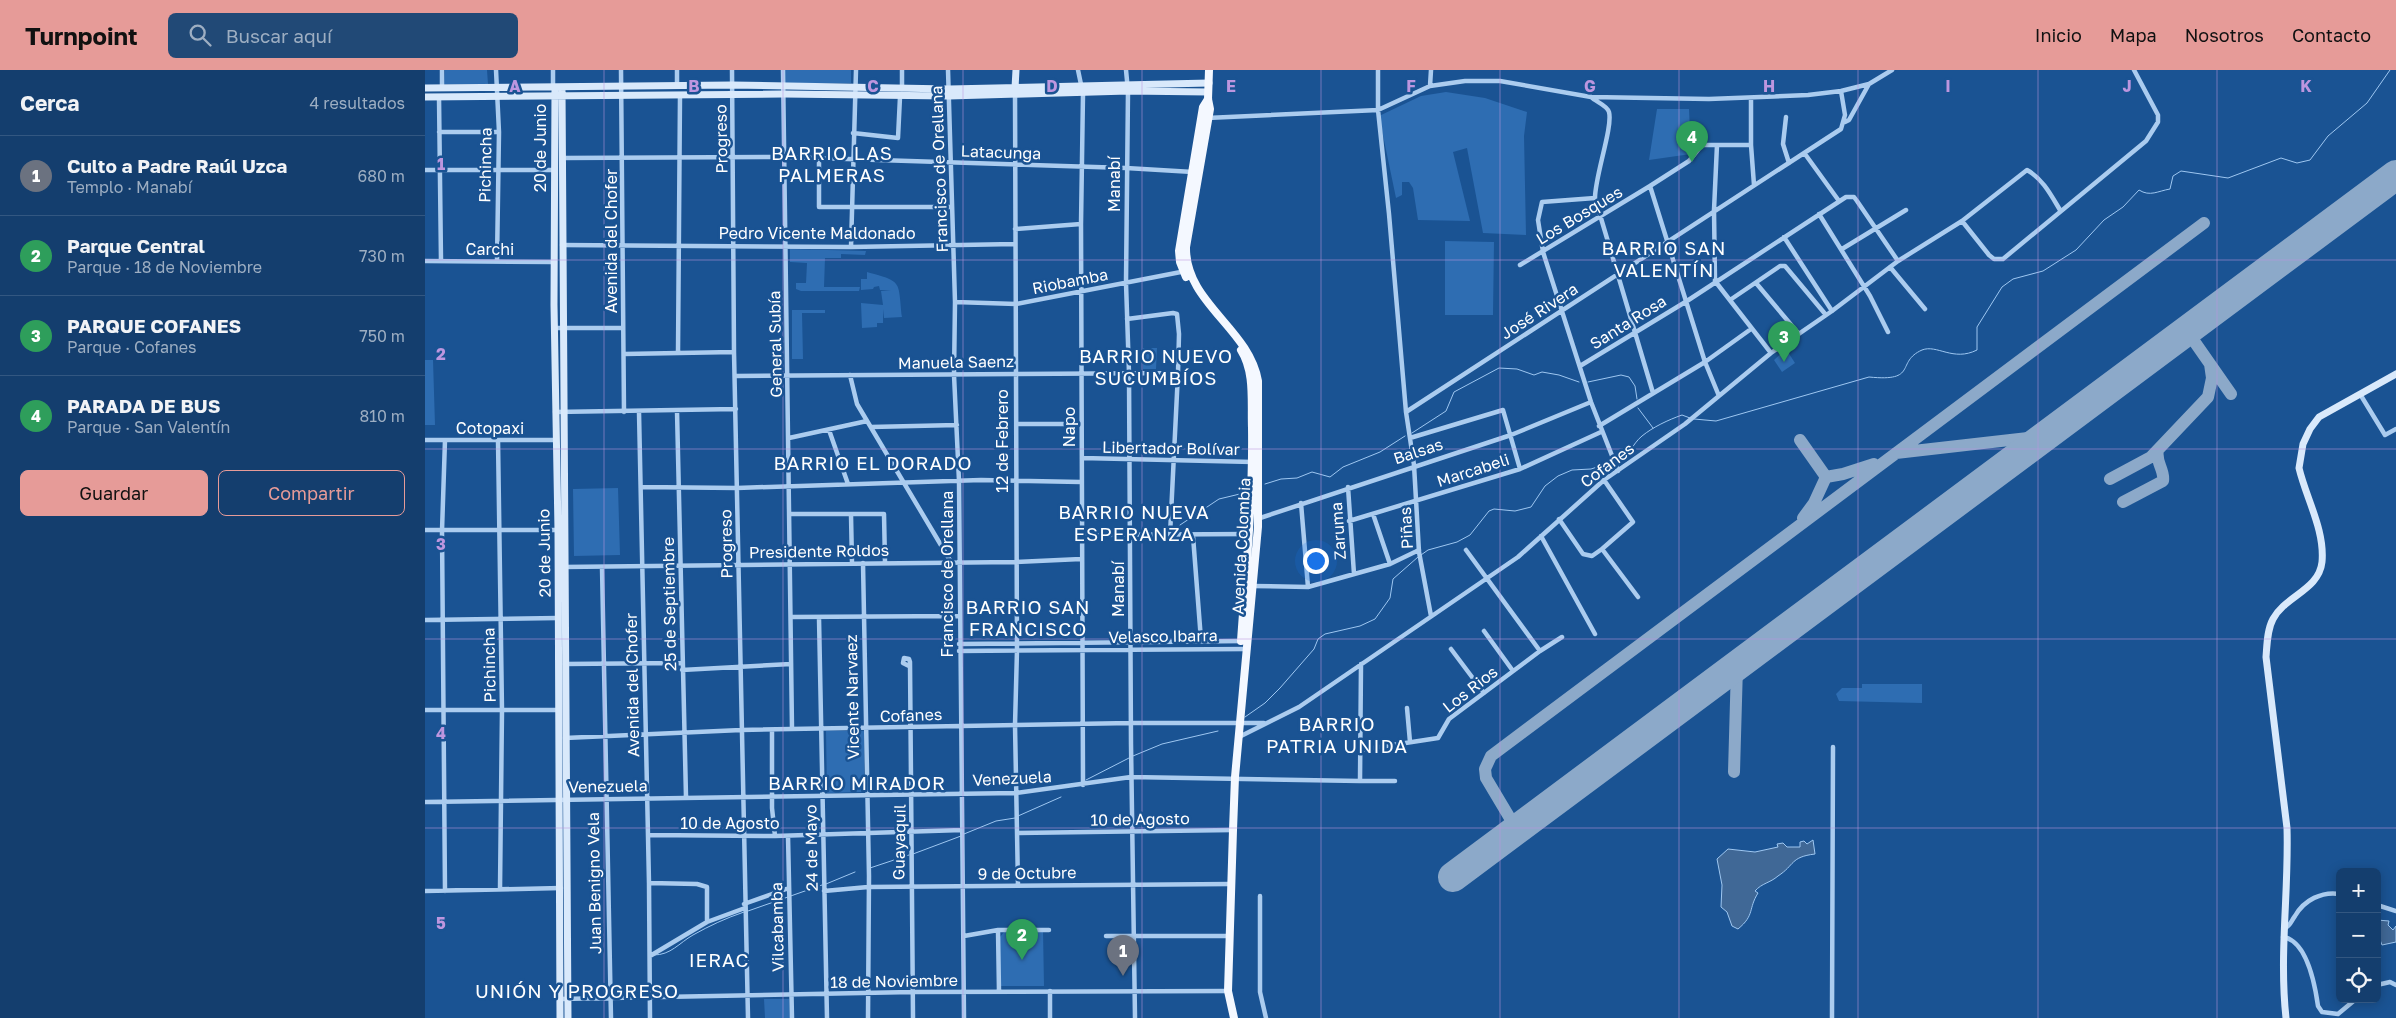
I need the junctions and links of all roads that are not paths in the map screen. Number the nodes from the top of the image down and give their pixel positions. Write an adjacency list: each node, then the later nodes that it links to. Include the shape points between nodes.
1 (442, 70): 27 (street)
2 (496, 70): 28 (street, Pichincha)
3 (553, 70): 31 (street)
4 (621, 70): 25 (street, Avenida del Chofer)
5 (677, 70): 22 (street)
6 (732, 70): 21 (street, Progreso)
7 (783, 70): 23 (street, General Subía)
8 (856, 70): 32 (street)
9 (902, 70): 36 (street)
10 (948, 70): 34 (street, Francisco de Orellana)
11 (1016, 70): 35 (main road, 12 de Febrero)
12 (1078, 70): 30 (street, Napo)
13 (1126, 70): 29 (street, Manabí)
14 (1209, 70): 19 (main road, Avenida Colombia)
15 (1378, 70): 47 (street, Piñas)
16 (1431, 70): 24 (street)
17 (1892, 70): 20 (street)
18 (2134, 70): 83 (street, via 2158,116 2154,132)
19 (1209, 83): 29 (main road); 41 (main road, Avenida Colombia)
20 (1869, 84): 33 (street); 50 (street, José Rivera)
21 (732, 85): 22 (main road); 23 (main road); 37 (street, Progreso)
22 (677, 86): 25 (main road)
23 (783, 86): 32 (main road); 38 (street, General Subía)
24 (1430, 86): 45 (street, via 1500,81); 47 (street)
25 (621, 87): 31 (main road); 39 (street, Avenida del Chofer)
26 (425, 88): 27 (main road)
27 (442, 88): 28 (main road)
28 (497, 88): 31 (main road); 42 (street, Pichincha)
29 (1127, 88): 30 (main road); 41 (main road); 68 (street, Manabí)
30 (1082, 90): 35 (main road); 67 (street, Napo)
31 (557, 91): 39 (main road); 42 (main road); 59 (main road, 20 de Junio); 71 (main road, 20 de Junio)
32 (856, 91): 36 (main road); 38 (main road); 53 (street)
33 (1841, 91): 46 (street); 50 (street)
34 (949, 92): 35 (main road); 36 (main road); 64 (street, Francisco de Orellana)
35 (1015, 92): 66 (street, 12 de Febrero)
36 (901, 93): 53 (street, via 898,138)
37 (732, 94): 38 (main road); 40 (main road); 60 (street, Progreso)
38 (783, 94): 61 (street, General Subía)
39 (623, 95): 40 (main road); 58 (street, Avenida del Chofer)
40 (680, 95): 57 (street)
41 (1208, 95): 49 (main road, Avenida Colombia, via 1210,109)
42 (498, 96): 44 (main road); 52 (street, Pichincha)
43 (425, 97): 44 (main road)
44 (439, 97): 51 (street)
45 (1591, 97): 46 (street); 77 (street, via 1609,112)
46 (1751, 98): 55 (street)
47 (1378, 110): 49 (street); 158 (street, Piñas)
48 (1786, 117): 65 (street, via 1783,144)
49 (1205, 118): 74 (main road, Avenida Colombia)
50 (1845, 122): 56 (street, José Rivera, via 1841,129)
51 (439, 132): 52 (street); 72 (street)
52 (499, 132): 73 (street, Pichincha)
53 (853, 133): 63 (street)
54 (1717, 145): 55 (street); 76 (street, Los Bosques, via 1702,145 1689,161); 81 (street)
55 (1751, 146): 75 (street)
56 (1805, 154): 65 (street, José Rivera); 78 (street)
57 (678, 156): 58 (street, Latacunga); 60 (street, Latacunga); 95 (street)
58 (623, 157): 59 (street, Latacunga); 92 (street, Avenida del Chofer)
59 (562, 158): 69 (main road, 20 de Junio)
60 (734, 158): 61 (street, Latacunga); 96 (street, Progreso)
61 (785, 158): 62 (street, Latacunga); 97 (street, General Subía)
62 (819, 159): 63 (street, Latacunga); 80 (street, via 818,204)
63 (852, 160): 64 (street, Latacunga); 80 (street)
64 (950, 163): 66 (street, Latacunga); 79 (street, Francisco de Orellana)
65 (1789, 163): 75 (street, José Rivera)
66 (1015, 166): 67 (street, Latacunga); 89 (street, 12 de Febrero)
67 (1082, 167): 68 (street, Latacunga); 87 (street, Napo)
68 (1126, 168): 74 (street, Latacunga); 113 (street, Manabí)
69 (562, 169): 71 (street); 99 (main road, 20 de Junio)
70 (425, 170): 72 (street)
71 (554, 170): 73 (street); 101 (main road, 20 de Junio)
72 (439, 171): 73 (street); 104 (street)
73 (497, 171): 105 (street, Pichincha)
74 (1196, 172): 110 (main road, Avenida Colombia)
75 (1754, 185): 81 (street, José Rivera)
76 (1650, 186): 85 (street, Los Bosques); 91 (street)
77 (1595, 198): 85 (street); 102 (street, via 1542,202 1537,220)
78 (1839, 201): 84 (street, Santa Rosa); 88 (street, via 1846,197 1854,198)
79 (952, 207): 80 (street); 94 (street, Francisco de Orellana)
80 (851, 209): 98 (street)
81 (1714, 210): 91 (street, José Rivera); 112 (street)
82 (1906, 210): 88 (street)
83 (2060, 210): 86 (street, via 1999,260 1989,255); 86 (street, Cofanes, via 2046,187 2027,170)
84 (1819, 214): 90 (street, Santa Rosa); 100 (street)
85 (1601, 217): 102 (street, Los Bosques); 111 (street)
86 (1962, 221): 106 (street, Cofanes)
87 (1081, 224): 89 (street); 116 (street, Napo)
88 (1877, 228): 100 (street); 106 (street)
89 (1015, 229): 93 (street, 12 de Febrero)
90 (1784, 237): 112 (street, Santa Rosa); 122 (street)
91 (1669, 242): 111 (street, José Rivera); 118 (street)
92 (623, 244): 95 (street, via 632,247); 99 (street); 128 (street, Avenida del Chofer)
93 (1015, 244): 94 (street, Pedro Vicente Maldonado); 120 (street, 12 de Febrero)
94 (954, 245): 98 (street, Pedro Vicente Maldonado); 119 (street, Francisco de Orellana)
95 (679, 246): 96 (street, Pedro Vicente Maldonado); 134 (street)
96 (735, 246): 97 (street, Pedro Vicente Maldonado); 133 (street, Progreso)
97 (786, 246): 98 (street, Pedro Vicente Maldonado); 147 (street, General Subía)
98 (851, 247)
99 (562, 248): 101 (street); 127 (main road, 20 de Junio)
100 (1842, 249): 115 (street)
101 (554, 252): 107 (main road, 20 de Junio)
102 (1543, 252): 108 (street, Los Bosques); 123 (street)
103 (425, 261): 104 (street, Carchi)
104 (441, 261): 105 (street, Carchi)
105 (497, 261): 107 (street, Carchi)
106 (1898, 261): 109 (street, Cofanes)
107 (554, 262): 126 (main road, 20 de Junio)
108 (1520, 265)
109 (1890, 267): 115 (street, Cofanes); 121 (street)
110 (1186, 271): 113 (street, Riobamba); 178 (main road, Avenida Colombia, via 1246,348 1256,370)
111 (1618, 273): 123 (street, José Rivera); 132 (street)
112 (1715, 281): 117 (street); 118 (street, Santa Rosa)
113 (1126, 283): 116 (street, Riobamba); 125 (street, Manabí)
114 (1756, 283): 117 (street); 124 (street, via 1785,266); 131 (street)
115 (1865, 286): 122 (street, Cofanes); 130 (street)
116 (1081, 293): 120 (street, Riobamba); 142 (street, Napo)
117 (1730, 300): 129 (street)
118 (1687, 301): 132 (street, Santa Rosa); 137 (street)
119 (955, 302): 120 (street, Riobamba); 145 (street, Francisco de Orellana)
120 (1016, 304): 141 (street, 12 de Febrero)
121 (1925, 309)
122 (1832, 311): 124 (street, Cofanes)
123 (1561, 312): 138 (street); 158 (street, José Rivera)
124 (1826, 315): 131 (street, Cofanes)
125 (1127, 319): 139 (street, Manabí); 140 (street, via 1177,314)
126 (554, 328): 127 (street); 154 (main road, 20 de Junio)
127 (563, 328): 128 (street); 155 (main road, 20 de Junio)
128 (623, 328): 136 (street, Avenida del Chofer)
129 (1751, 329): 135 (street); 137 (street)
130 (1888, 332)
131 (1798, 333): 135 (street, Cofanes)
132 (1635, 334): 138 (street, Santa Rosa); 148 (street)
133 (734, 352): 134 (street); 146 (street, Progreso)
134 (678, 353): 136 (street)
135 (1771, 353): 150 (street, Cofanes)
136 (623, 354): 156 (street, Avenida del Chofer)
137 (1705, 362): 148 (street); 150 (street)
138 (1580, 366): 151 (street)
139 (1129, 373): 140 (street, Manuela Saenz); 142 (street, Manuela Saenz); 176 (street, Manabí)
140 (1178, 373): 177 (street)
141 (1016, 374): 142 (street, Manuela Saenz); 145 (street, Manuela Saenz); 160 (street, 12 de Febrero)
142 (1081, 374): 161 (street, Napo)
143 (2396, 374): 149 (main road)
144 (850, 375): 145 (street, Manuela Saenz); 147 (street, Manuela Saenz); 159 (street, via 853,395)
145 (954, 375): 162 (street, Francisco de Orellana)
146 (735, 376): 147 (street, Manuela Saenz); 152 (street, Progreso)
147 (788, 376): 169 (street, General Subía)
148 (1653, 393): 163 (street)
149 (2360, 394): 165 (street, via 2385,435); 346 (main road, via 2319,417 2303,444 2299,468 2317,528 2322,560 2310,585 2273,617 2267,636 2266,657 2287,828)
150 (1719, 396): 181 (street, Cofanes)
151 (1591, 402): 163 (street); 168 (street, Balsas)
152 (736, 410): 153 (street); 192 (street, Progreso)
153 (677, 411): 157 (street); 191 (street, 25 de Septiembre)
154 (555, 412): 155 (street); 174 (main road, 20 de Junio)
155 (563, 412): 156 (street); 227 (main road, 20 de Junio)
156 (624, 412): 157 (street)
157 (639, 412): 189 (street, Avenida del Chofer)
158 (1406, 412): 170 (street, Piñas)
159 (867, 421): 164 (street); 166 (street)
160 (1017, 424): 161 (street); 184 (street, 12 de Febrero)
161 (1081, 424): 175 (street, Napo)
162 (957, 425): 164 (street); 183 (street, Francisco de Orellana)
163 (1599, 426): 167 (street)
164 (871, 427): 186 (street)
165 (2396, 429)
166 (829, 430): 169 (street); 187 (street)
167 (1601, 432): 180 (street, Marcabeli); 181 (street)
168 (1511, 435): 170 (street, via 1503,410); 179 (street, Balsas); 180 (street)
169 (789, 438): 188 (street, General Subía)
170 (1410, 438): 179 (street, Piñas)
171 (425, 440): 172 (street, Cotopaxi)
172 (445, 440): 173 (street, Cotopaxi); 203 (street)
173 (498, 440): 174 (street, Cotopaxi); 204 (street, Pichincha)
174 (555, 440): 202 (main road, 20 de Junio)
175 (1082, 458): 176 (street, Libertador Bolívar); 185 (street, Napo)
176 (1130, 460): 177 (street, Libertador Bolívar); 207 (street, Manabí)
177 (1174, 461): 178 (street, Libertador Bolívar); 208 (street)
178 (1256, 462): 198 (main road, Avenida Colombia)
179 (1414, 466): 190 (street, Balsas); 193 (street, Piñas)
180 (1520, 469): 193 (street, Marcabeli)
181 (1617, 471): 182 (street, Cofanes)
182 (1604, 480): 199 (street, Cofanes); 211 (street, via 1633,522)
183 (959, 481): 184 (street); 186 (street); 216 (street, Francisco de Orellana)
184 (1016, 481): 185 (street); 217 (street, 12 de Febrero)
185 (1081, 482): 206 (street, Napo)
186 (905, 483): 187 (street); 215 (street)
187 (849, 484): 188 (street)
188 (789, 486): 192 (street); 195 (street, General Subía)
189 (641, 487): 191 (street); 226 (street, Avenida del Chofer)
190 (1348, 487): 194 (street, Balsas); 200 (street, Zaruma)
191 (681, 488): 192 (street); 224 (street, 25 de Septiembre)
192 (737, 488): 221 (street, Progreso)
193 (1418, 502): 196 (street, Marcabeli); 212 (street, Piñas)
194 (1301, 503): 198 (street, Balsas); 232 (street)
195 (789, 514): 197 (street); 222 (street, General Subía)
196 (1373, 514): 200 (street, Marcabeli); 223 (street)
197 (851, 515): 218 (street); 220 (street, via 884,514)
198 (1254, 519): 205 (main road, Avenida Colombia)
199 (1559, 519): 210 (street, Cofanes); 211 (street, via 1583,554 1592,556)
200 (1349, 522): 228 (street, Zaruma)
201 (425, 530): 203 (street)
202 (558, 530): 204 (street); 227 (main road, 20 de Junio)
203 (442, 531): 204 (street); 242 (street)
204 (499, 531): 240 (street, Pichincha)
205 (1254, 533): 209 (street); 230 (main road, Avenida Colombia); 231 (main road, Avenida Colombia)
206 (1081, 535): 207 (street); 214 (street, Napo)
207 (1130, 535): 208 (street); 247 (street, Manabí)
208 (1170, 535): 209 (street)
209 (1193, 536): 246 (street)
210 (1541, 536): 229 (street, Cofanes); 244 (street)
211 (1602, 549): 233 (street)
212 (1419, 550): 223 (street); 235 (street, Piñas)
213 (1466, 550): 229 (street)
214 (1081, 559): 217 (street, Presidente Roldos); 248 (street, Napo)
215 (951, 562): 216 (street, Presidente Roldos); 220 (street, Presidente Roldos)
216 (960, 562): 217 (street, Presidente Roldos); 234 (street, Francisco de Orellana)
217 (1015, 562): 249 (street, 12 de Febrero)
218 (852, 563): 219 (street, Presidente Roldos); 222 (street, Presidente Roldos)
219 (863, 563): 220 (street, Presidente Roldos); 239 (street, Vicente Narvaez)
220 (885, 563)
221 (739, 564): 222 (street, Presidente Roldos); 224 (street, Presidente Roldos); 265 (street, Progreso)
222 (790, 564): 237 (street, General Subía)
223 (1390, 564): 228 (street)
224 (681, 566): 226 (street, Presidente Roldos); 259 (street, 25 de Septiembre)
225 (601, 567): 226 (street, Presidente Roldos); 227 (street, Presidente Roldos); 261 (street, Juan Benigno Vela)
226 (642, 567): 258 (street, Avenida del Chofer)
227 (561, 568): 236 (main road, 20 de Junio); 260 (main road, 20 de Junio)
228 (1354, 574): 232 (street)
229 (1487, 579): 235 (street, Cofanes); 257 (street)
230 (1245, 585): 231 (street); 250 (main road, Avenida Colombia)
231 (1254, 586): 232 (street); 250 (main road, Avenida Colombia)
232 (1308, 587)
233 (1638, 597)
234 (960, 616): 239 (street); 251 (street, Francisco de Orellana)
235 (1431, 616): 263 (street, Cofanes)
236 (558, 618): 240 (street); 273 (main road, 20 de Junio)
237 (791, 618): 238 (street); 262 (street, General Subía)
238 (819, 618): 239 (street); 281 (street, 24 de Mayo)
239 (863, 618): 282 (street, Vicente Narvaez)
240 (501, 619): 242 (street); 272 (street, Pichincha)
241 (425, 620): 242 (street)
242 (443, 620): 270 (street)
243 (1484, 631): 267 (street)
244 (1595, 634)
245 (1562, 636): 257 (street, Los Rios)
246 (1201, 640): 247 (street, Velasco Ibarra); 250 (street, Velasco Ibarra)
247 (1131, 641): 248 (street, Velasco Ibarra); 254 (street, Manabí)
248 (1081, 642): 249 (street, Velasco Ibarra); 253 (street, Napo)
249 (1017, 643): 251 (street, Velasco Ibarra); 252 (street, 12 de Febrero)
250 (1246, 643): 254 (street, Velasco Ibarra); 274 (main road, Avenida Colombia)
251 (959, 644): 256 (street, Francisco de Orellana)
252 (1017, 650): 253 (street, Velasco Ibarra); 256 (street, Velasco Ibarra); 278 (street, 12 de Febrero)
253 (1081, 650): 254 (street, Velasco Ibarra); 277 (street, Napo)
254 (1131, 650): 275 (street, Manabí)
255 (1451, 650): 268 (street)
256 (959, 651): 279 (street, Francisco de Orellana)
257 (1539, 651): 267 (street, Los Rios)
258 (645, 662): 259 (street); 261 (street); 287 (street, Avenida del Chofer)
259 (682, 663): 266 (street, 25 de Septiembre)
260 (565, 664): 261 (street); 273 (main road, 20 de Junio)
261 (603, 664): 288 (street, Juan Benigno Vela)
262 (791, 664): 265 (street); 285 (street, General Subía)
263 (1361, 664): 276 (street, Cofanes, via 1299,707); 293 (street)
264 (909, 666): 280 (street, Guayaquil)
265 (741, 667): 266 (street); 283 (street, Progreso)
266 (682, 670): 286 (street, 25 de Septiembre)
267 (1513, 671): 268 (street, Los Rios)
268 (1484, 693): 291 (street, Los Rios, via 1449,719 1438,738)
269 (1407, 708): 291 (street)
270 (445, 709): 271 (street); 272 (street); 312 (street)
271 (425, 710)
272 (502, 710): 273 (street); 310 (street, Pichincha)
273 (562, 710): 290 (main road, 20 de Junio)
274 (1240, 722): 275 (street, Cofanes); 276 (street, Cofanes); 289 (main road, Avenida Colombia)
275 (1131, 723): 277 (street, Cofanes); 294 (street, Manabí)
276 (1264, 723): 289 (street, Cofanes)
277 (1082, 724): 278 (street, Cofanes); 298 (street, Napo)
278 (1015, 725): 279 (street, Cofanes); 300 (street, 12 de Febrero)
279 (962, 726): 280 (street, Cofanes); 299 (street, Francisco de Orellana)
280 (910, 728): 282 (street, Cofanes); 301 (street, Guayaquil)
281 (823, 729): 282 (street, Cofanes); 285 (street, Cofanes); 302 (street, 24 de Mayo)
282 (866, 729): 303 (street, Vicente Narvaez)
283 (741, 730): 284 (street, Cofanes); 286 (street, Cofanes); 305 (street, Progreso)
284 (772, 730): 285 (street, Cofanes); 306 (street)
285 (792, 730)
286 (684, 733): 287 (street, Cofanes); 304 (street, 25 de Septiembre)
287 (645, 734): 288 (street, Cofanes); 307 (street, Avenida del Chofer)
288 (603, 735): 290 (street, Cofanes); 308 (street, Juan Benigno Vela)
289 (1239, 737): 295 (main road, Avenida Colombia)
290 (562, 738): 309 (main road, 20 de Junio)
291 (1410, 742): 293 (street, Los Rios)
292 (1833, 747): 382 (street)
293 (1361, 750): 296 (street)
294 (1131, 776): 295 (street, Venezuela); 298 (street, Venezuela); 315 (street, Manabí)
295 (1235, 777): 296 (street, Venezuela); 314 (main road, Avenida Colombia)
296 (1360, 781): 297 (street, Venezuela)
297 (1395, 781)
298 (1083, 785): 300 (street, Venezuela)
299 (962, 792): 300 (street, Venezuela); 301 (street, Venezuela); 313 (street, Francisco de Orellana)
300 (1016, 793): 318 (street, 12 de Febrero)
301 (912, 794): 303 (street, Venezuela); 316 (street, Guayaquil)
302 (823, 796): 303 (street, Venezuela); 306 (street, Venezuela); 319 (street, 24 de Mayo)
303 (867, 796): 317 (street, Vicente Narvaez)
304 (686, 797): 305 (street, Venezuela); 307 (street, Venezuela)
305 (743, 797): 306 (street, Venezuela); 320 (street, Progreso)
306 (773, 797): 322 (street)
307 (647, 798): 308 (street, Venezuela); 321 (street, Avenida del Chofer)
308 (605, 799): 309 (street, Venezuela); 365 (street, Juan Benigno Vela)
309 (562, 800): 310 (street, Venezuela); 331 (main road, 20 de Junio); 332 (main road, 20 de Junio)
310 (501, 801): 312 (street, Venezuela); 334 (street, Pichincha)
311 (425, 802): 312 (street, Venezuela)
312 (444, 802): 336 (street)
313 (962, 830): 316 (street, 10 de Agosto); 329 (street, Francisco de Orellana)
314 (1233, 830): 315 (street, 10 de Agosto); 326 (main road, Avenida Colombia)
315 (1132, 831): 318 (street, 10 de Agosto); 325 (street, Manabí)
316 (912, 832): 317 (street, 10 de Agosto); 330 (street, Guayaquil)
317 (867, 833): 319 (street, 10 de Agosto); 328 (street, Vicente Narvaez)
318 (1018, 833): 327 (street)
319 (823, 834): 323 (street, 10 de Agosto); 337 (street, 24 de Mayo)
320 (743, 835): 321 (street, 10 de Agosto); 322 (street, 10 de Agosto); 340 (street, Progreso)
321 (648, 836): 324 (street, Avenida del Chofer)
322 (775, 836): 323 (street, 10 de Agosto)
323 (788, 836): 333 (street, Vilcabamba)
324 (649, 883): 343 (street, via 707,887); 351 (street, Avenida del Chofer)
325 (1133, 884): 326 (street, 9 de Octubre); 327 (street, 9 de Octubre); 349 (street, Manabí)
326 (1231, 884): 350 (main road, Avenida Colombia)
327 (1018, 885): 329 (street, 9 de Octubre)
328 (868, 886): 330 (street, 9 de Octubre); 337 (street, 9 de Octubre); 360 (street)
329 (963, 886): 330 (street, 9 de Octubre); 347 (street, Francisco de Orellana)
330 (911, 887): 357 (street, Guayaquil)
331 (559, 888): 332 (street); 334 (street); 366 (main road, 20 de Junio)
332 (567, 888): 366 (main road, 20 de Junio)
333 (789, 888): 340 (street); 361 (street, Vilcabamba)
334 (500, 889): 336 (street)
335 (425, 891): 336 (street)
336 (445, 891)
337 (824, 892): 362 (street, 24 de Mayo)
338 (2336, 894): 346 (street, via 2326,893 2310,900)
339 (1260, 896): 381 (street, via 1260,992)
340 (744, 906): 343 (street); 363 (street, Progreso)
341 (2381, 906): 342 (street)
342 (2396, 912)
343 (707, 922): 351 (street)
344 (998, 930): 345 (street); 347 (street); 358 (street)
345 (1049, 930)
346 (2283, 932): 367 (street, via 2305,956 2322,1012 2338,1014); 383 (main road)
347 (964, 936): 359 (street, Francisco de Orellana)
348 (1106, 936): 349 (street)
349 (1134, 936): 350 (street); 355 (street, Manabí)
350 (1229, 936): 356 (main road, Avenida Colombia)
351 (650, 956): 364 (street, Avenida del Chofer)
352 (2381, 984): 353 (street, via 2390,982)
353 (2396, 985)
354 (1050, 991): 355 (street, 18 de Noviembre); 358 (street, 18 de Noviembre); 378 (street)
355 (1135, 991): 356 (street, 18 de Noviembre); 379 (street, Manabí)
356 (1229, 991): 380 (main road, Avenida Colombia)
357 (912, 992): 359 (street, 18 de Noviembre); 360 (street, 18 de Noviembre); 376 (street, Guayaquil)
358 (999, 992): 359 (street, 18 de Noviembre)
359 (964, 993): 377 (street, Francisco de Orellana)
360 (869, 994): 362 (street, 18 de Noviembre); 375 (street)
361 (791, 995): 362 (street, 18 de Noviembre); 363 (street, 18 de Noviembre); 373 (street, Vilcabamba)
362 (826, 995): 374 (street, 24 de Mayo)
363 (748, 996): 364 (street, 18 de Noviembre); 372 (street, Progreso)
364 (650, 997): 365 (street, 18 de Noviembre); 371 (street, Avenida del Chofer)
365 (609, 998): 366 (street, 18 de Noviembre); 370 (street, Juan Benigno Vela)
366 (564, 999): 368 (main road, 20 de Junio); 369 (main road, 20 de Junio)
367 (2351, 1003)
368 (561, 1018)
369 (568, 1018)
370 (611, 1018)
371 (650, 1018)
372 (748, 1018)
373 (792, 1018)
374 (827, 1018)
375 (868, 1018)
376 (913, 1018)
377 (964, 1018)
378 (1050, 1018)
379 (1135, 1018)
380 (1234, 1018)
381 (1266, 1018)
382 (1832, 1018)
383 (2286, 1018)

